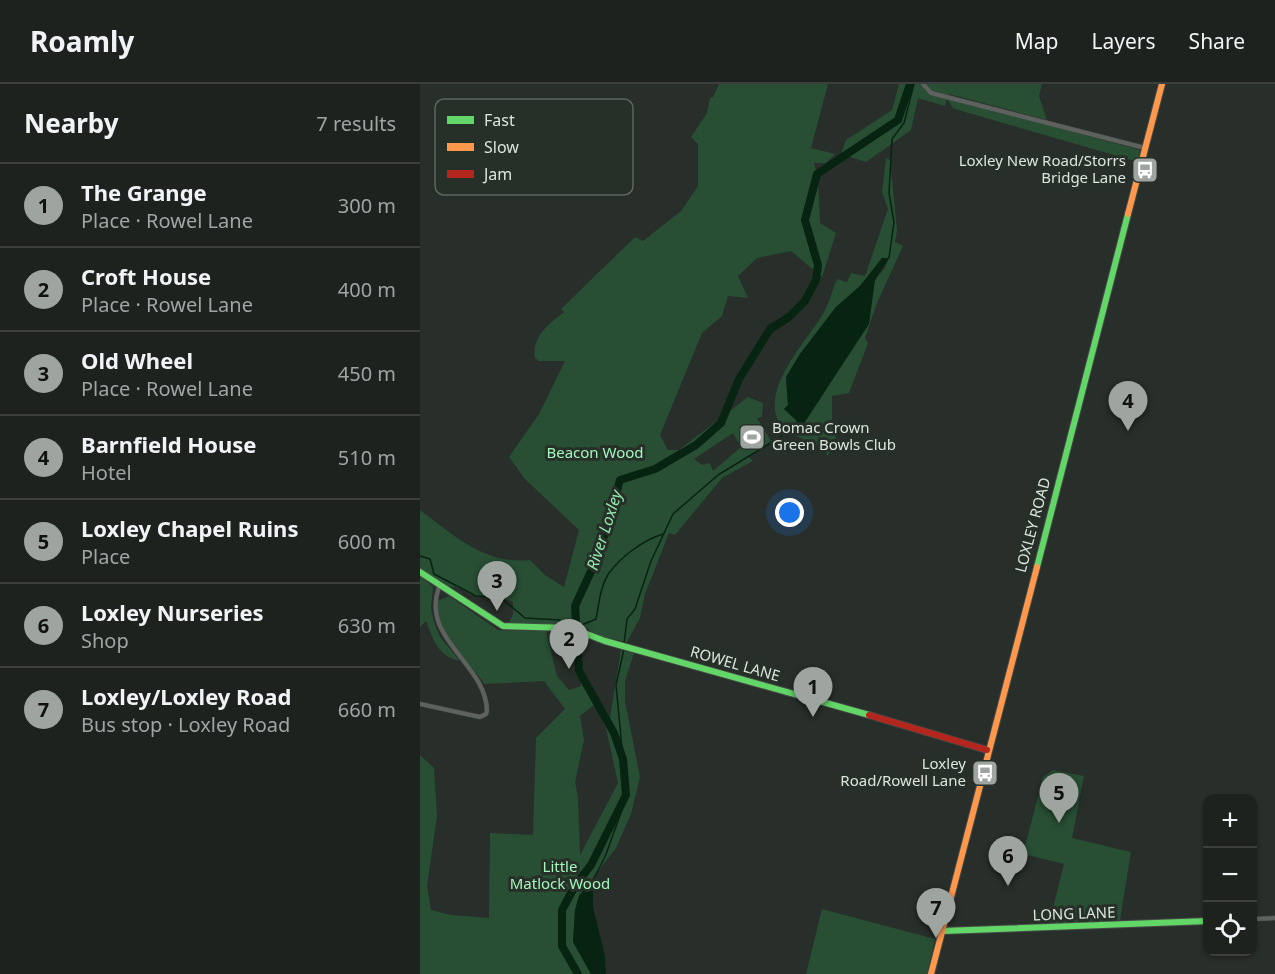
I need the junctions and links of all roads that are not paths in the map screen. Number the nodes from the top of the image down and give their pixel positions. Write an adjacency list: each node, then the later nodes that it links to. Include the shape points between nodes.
1 (923, 84): 3 (street, via 931,93)
2 (1162, 84): 3 (main road, LOXLEY ROAD)
3 (1145, 148): 7 (main road, LOXLEY ROAD)
4 (420, 572): 5 (main road)
5 (439, 587): 6 (street, via 434,605 436,621 446,642 477,677 487,711 480,717); 7 (main road, ROWEL LANE, via 503,626 571,628)
6 (420, 704)
7 (987, 750): 11 (main road, LOXLEY ROAD)
8 (1275, 918): 9 (street)
9 (1257, 919)
10 (1203, 921): 11 (main road, LONG LANE)
11 (942, 931): 12 (main road, LOXLEY ROAD)
12 (931, 974)

